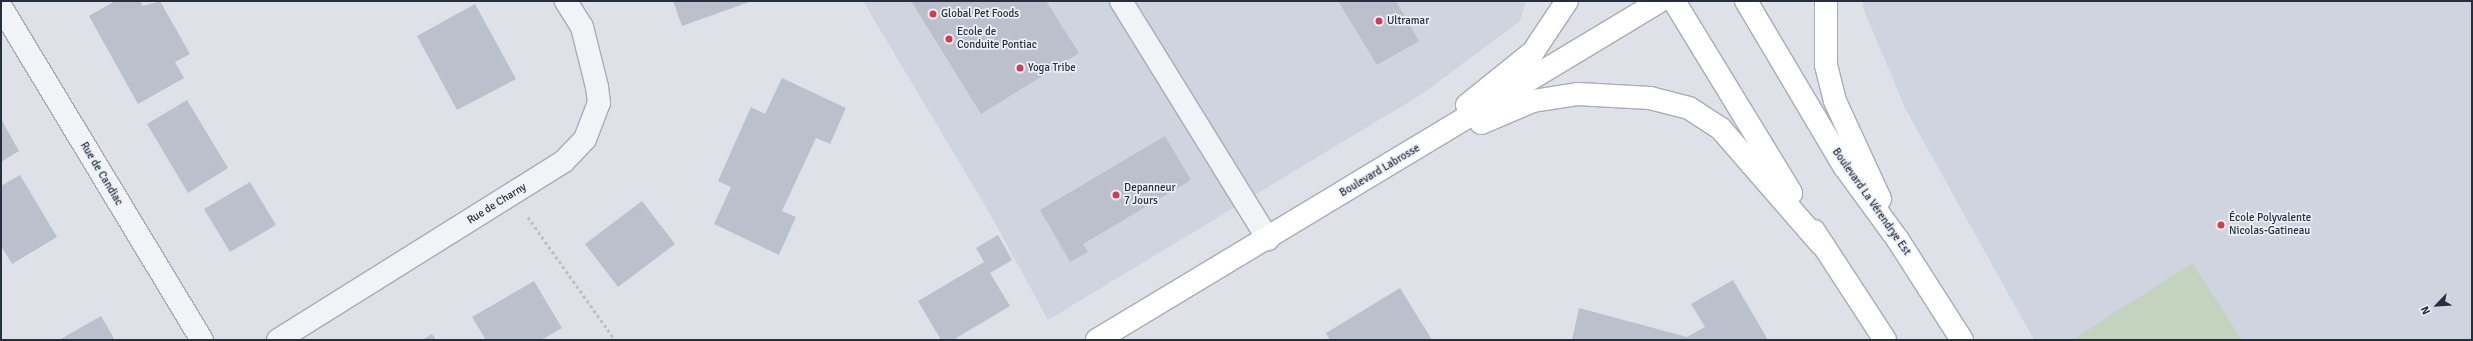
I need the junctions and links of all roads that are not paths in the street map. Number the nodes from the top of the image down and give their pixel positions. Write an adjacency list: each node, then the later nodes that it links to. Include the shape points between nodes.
1 (566, 1): 15 (street, Rue de Charny, via 582,27 595,68 599,103 585,139 564,161)
2 (1121, 1): 10 (street)
3 (1567, 1): 9 (main road, via 1533,52)
4 (1660, 1): 9 (main road, Boulevard Labrosse)
5 (1674, 1): 12 (main road)
6 (1746, 1): 11 (main road, Boulevard La Vérendrye Est, via 1844,166)
7 (1826, 1): 11 (main road, via 1826,65 1835,101)
8 (1, 7): 14 (street, Rue de Candiac)
9 (1406, 156): 10 (main road, Boulevard Labrosse); 12 (main road, via 1533,101 1578,94 1650,98 1690,108 1721,129)
10 (1268, 239): 13 (main road, Boulevard Labrosse)
11 (1898, 240): 17 (main road, Boulevard La Vérendrye Est)
12 (1822, 244): 16 (main road)
13 (1100, 339)
14 (202, 340)
15 (278, 340)
16 (1886, 340)
17 (1962, 340)

